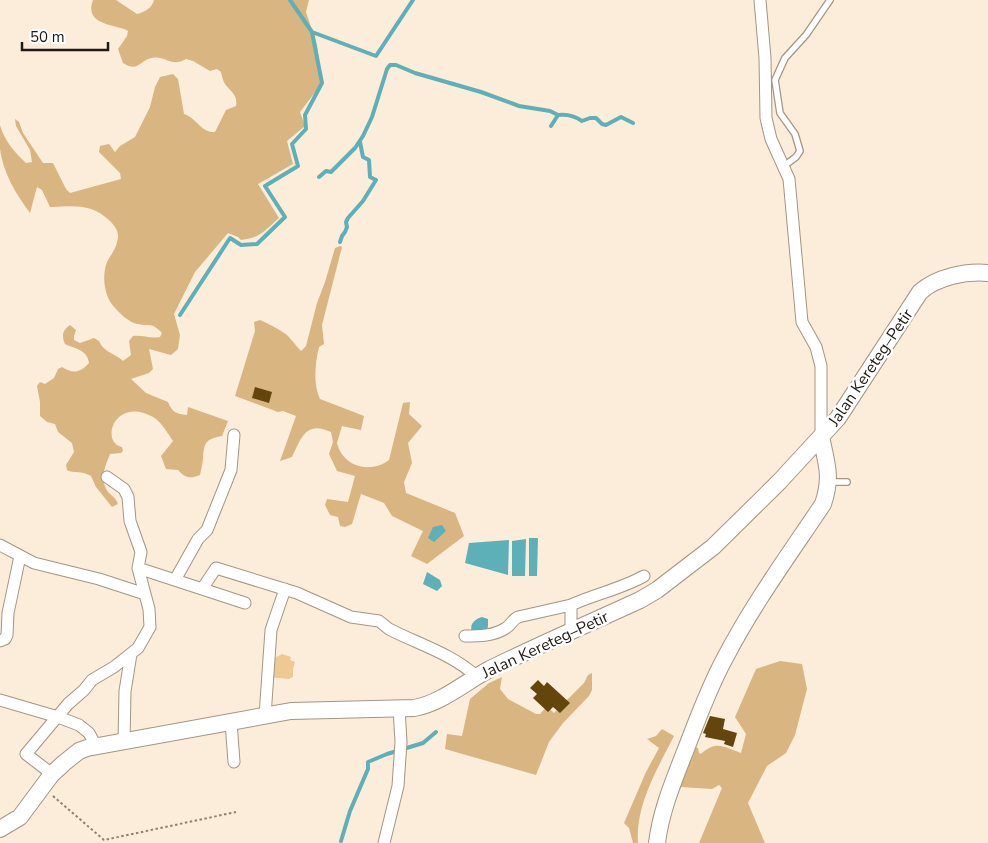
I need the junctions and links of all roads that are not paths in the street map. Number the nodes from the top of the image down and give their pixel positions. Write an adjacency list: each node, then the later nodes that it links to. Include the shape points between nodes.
1 (760, 0): 3 (street, via 766,118 771,139)
2 (830, 0): 3 (lane, via 785,58 776,75 780,113 795,134 800,151)
3 (784, 166): 6 (street, via 791,188 802,322 816,347 821,366)
4 (988, 273): 6 (street, Jalan Kereteg–Petir, via 958,275 937,281 920,292 847,406)
5 (234, 436): 14 (street, via 231,470 208,530 198,539)
6 (820, 437): 8 (street, via 829,472); 21 (street, Jalan Kereteg–Petir, via 713,547 640,600)
7 (107, 477): 12 (street, via 124,488 128,497 130,521 141,552)
8 (828, 482): 9 (lane); 37 (street, via 823,504 750,612 724,659 665,801)
9 (847, 482)
10 (0, 544): 11 (street)
11 (20, 556): 17 (street, via 34,563); 20 (street)
12 (138, 568): 14 (street); 17 (street)
13 (644, 576): 19 (street, via 626,586)
14 (175, 580): 15 (street)
15 (202, 589): 16 (street, via 216,568); 18 (street)
16 (285, 589): 25 (street, via 346,615 382,623 467,668); 28 (street, via 271,630)
17 (145, 594): 24 (street, via 150,628)
18 (245, 603)
19 (571, 605): 21 (street); 22 (street, via 518,617 505,629 493,634)
20 (4, 613): 23 (street, via 7,635)
21 (571, 632): 25 (street, Jalan Kereteg–Petir)
22 (465, 636)
23 (0, 641)
24 (131, 654): 29 (street, via 92,680); 31 (street, via 124,691)
25 (476, 676): 27 (street, Jalan Kereteg–Petir, via 429,704)
26 (0, 700): 29 (street)
27 (399, 708): 28 (street, Jalan Kereteg–Petir, via 305,710); 36 (street, via 398,786)
28 (265, 716): 30 (street, Jalan Kereteg–Petir)
29 (58, 717): 32 (street, via 86,729); 34 (street, via 26,754)
30 (231, 722): 31 (street, Jalan Kereteg–Petir); 33 (street)
31 (124, 742): 32 (street, Jalan Kereteg–Petir)
32 (96, 746): 34 (street, Jalan Kereteg–Petir, via 80,751)
33 (234, 762)
34 (47, 781): 35 (street, Jalan Kereteg–Petir, via 20,817)
35 (0, 829)
36 (384, 843)
37 (657, 843)

